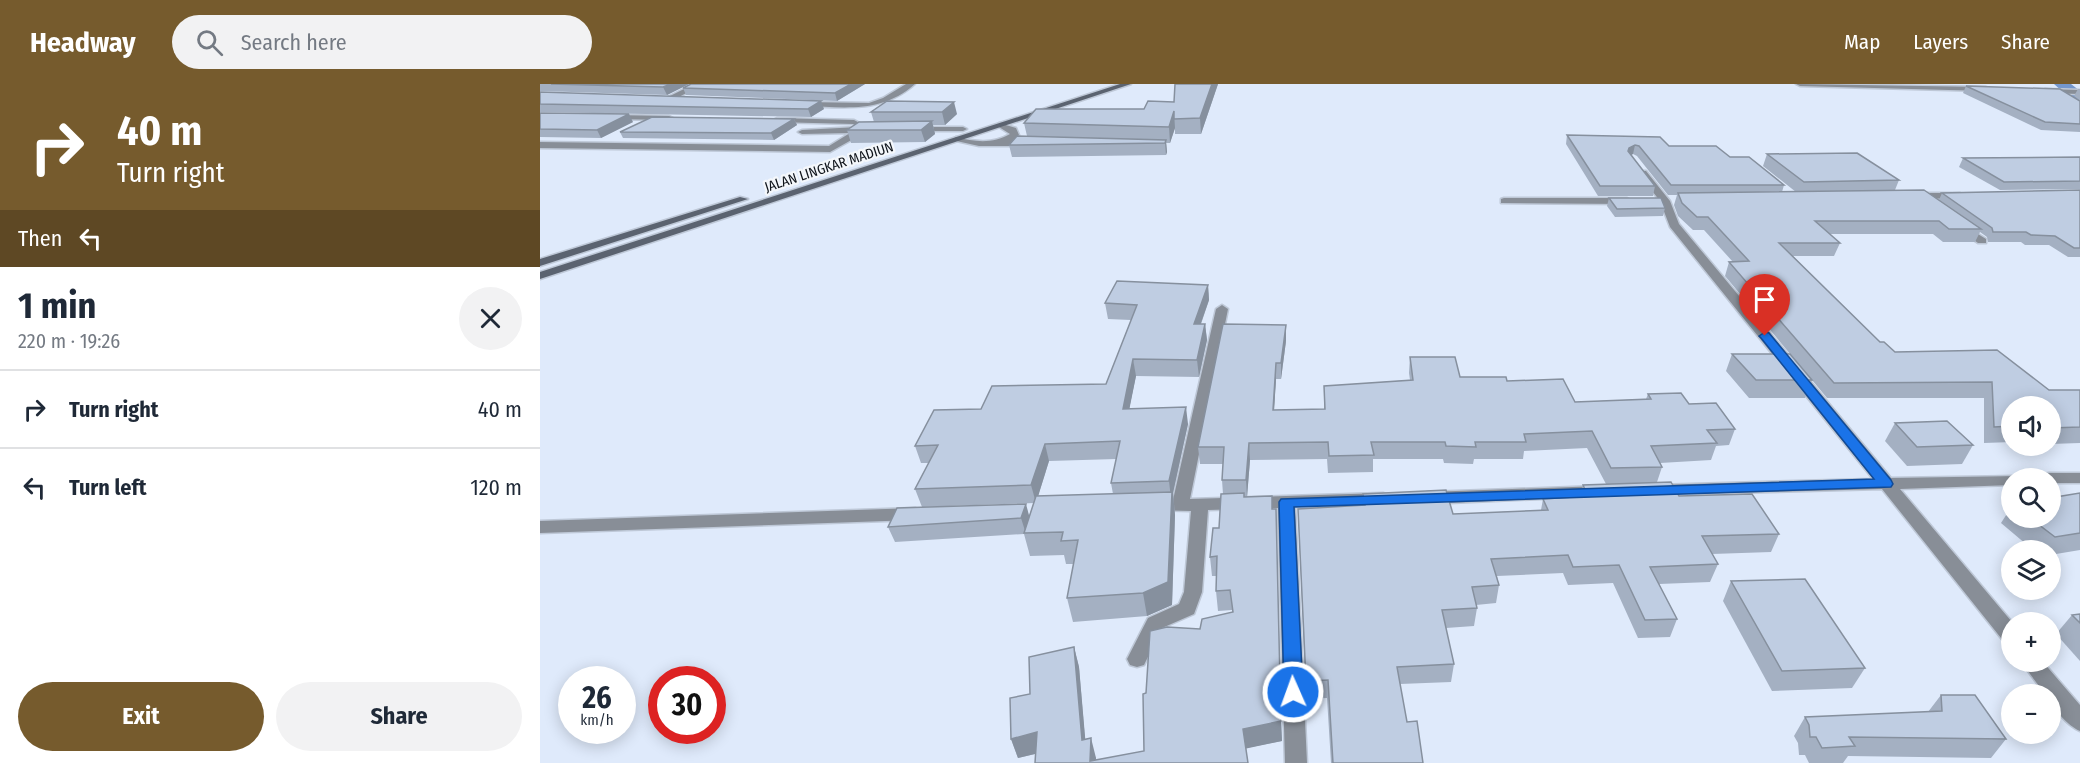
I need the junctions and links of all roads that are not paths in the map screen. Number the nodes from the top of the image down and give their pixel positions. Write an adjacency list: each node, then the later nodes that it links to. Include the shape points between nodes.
1 (700, 84): 12 (street)
2 (911, 84): 14 (street, via 886,100 869,105)
3 (1105, 84): 27 (main road, JALAN LINGKAR MADIUN)
4 (1126, 84): 15 (main road, JALAN LINGKAR MADIUN)
5 (1800, 84): 7 (street)
6 (2051, 84): 10 (street)
7 (1994, 90)
8 (2038, 91): 10 (street)
9 (2080, 92): 10 (street)
10 (2064, 94)
11 (656, 99): 12 (street)
12 (668, 99): 13 (street)
13 (690, 100)
14 (793, 104)
15 (1035, 114): 16 (street); 22 (main road, JALAN LINGKAR MADIUN)
16 (1060, 116)
17 (597, 117): 18 (street)
18 (653, 118): 19 (street); 23 (street)
19 (677, 118)
20 (772, 120): 21 (street)
21 (819, 121): 25 (street, via 854,122 863,126); 28 (street)
22 (1002, 125): 30 (main road, JALAN LINGKAR MADIUN); 31 (street, via 1015,135)
23 (635, 127)
24 (900, 128): 27 (street)
25 (860, 129): 26 (street); 28 (street); 35 (street, via 832,148)
26 (877, 129)
27 (963, 129): 45 (main road, JALAN LINGKAR MADIUN)
28 (802, 132): 35 (street)
29 (616, 136): 34 (street)
30 (956, 140): 31 (street, via 970,144); 46 (main road, JALAN LINGKAR MADIUN)
31 (999, 142): 32 (street)
32 (1044, 144)
33 (540, 145): 34 (street)
34 (597, 146): 35 (street)
35 (775, 148)
36 (1639, 167): 51 (street, via 1664,201 1674,225)
37 (1919, 196): 38 (street); 39 (street); 42 (street)
38 (1977, 196)
39 (1897, 197)
40 (1504, 201): 41 (street)
41 (1642, 201)
42 (1937, 209)
43 (1955, 222): 44 (street)
44 (1982, 241)
45 (540, 263)
46 (540, 276)
47 (1222, 309): 54 (street)
48 (2061, 478): 49 (street)
49 (2080, 478)
50 (2001, 480): 51 (street)
51 (1886, 484): 52 (street); 58 (street)
52 (1286, 502): 53 (street); 62 (street)
53 (1200, 505): 54 (street); 59 (street, via 1193,592 1187,609 1155,623)
54 (1180, 506): 55 (street)
55 (1133, 507)
56 (933, 513): 57 (street)
57 (540, 527)
58 (2001, 624)
59 (1137, 659)
60 (2039, 672): 61 (street)
61 (2080, 721)
62 (1296, 763)

